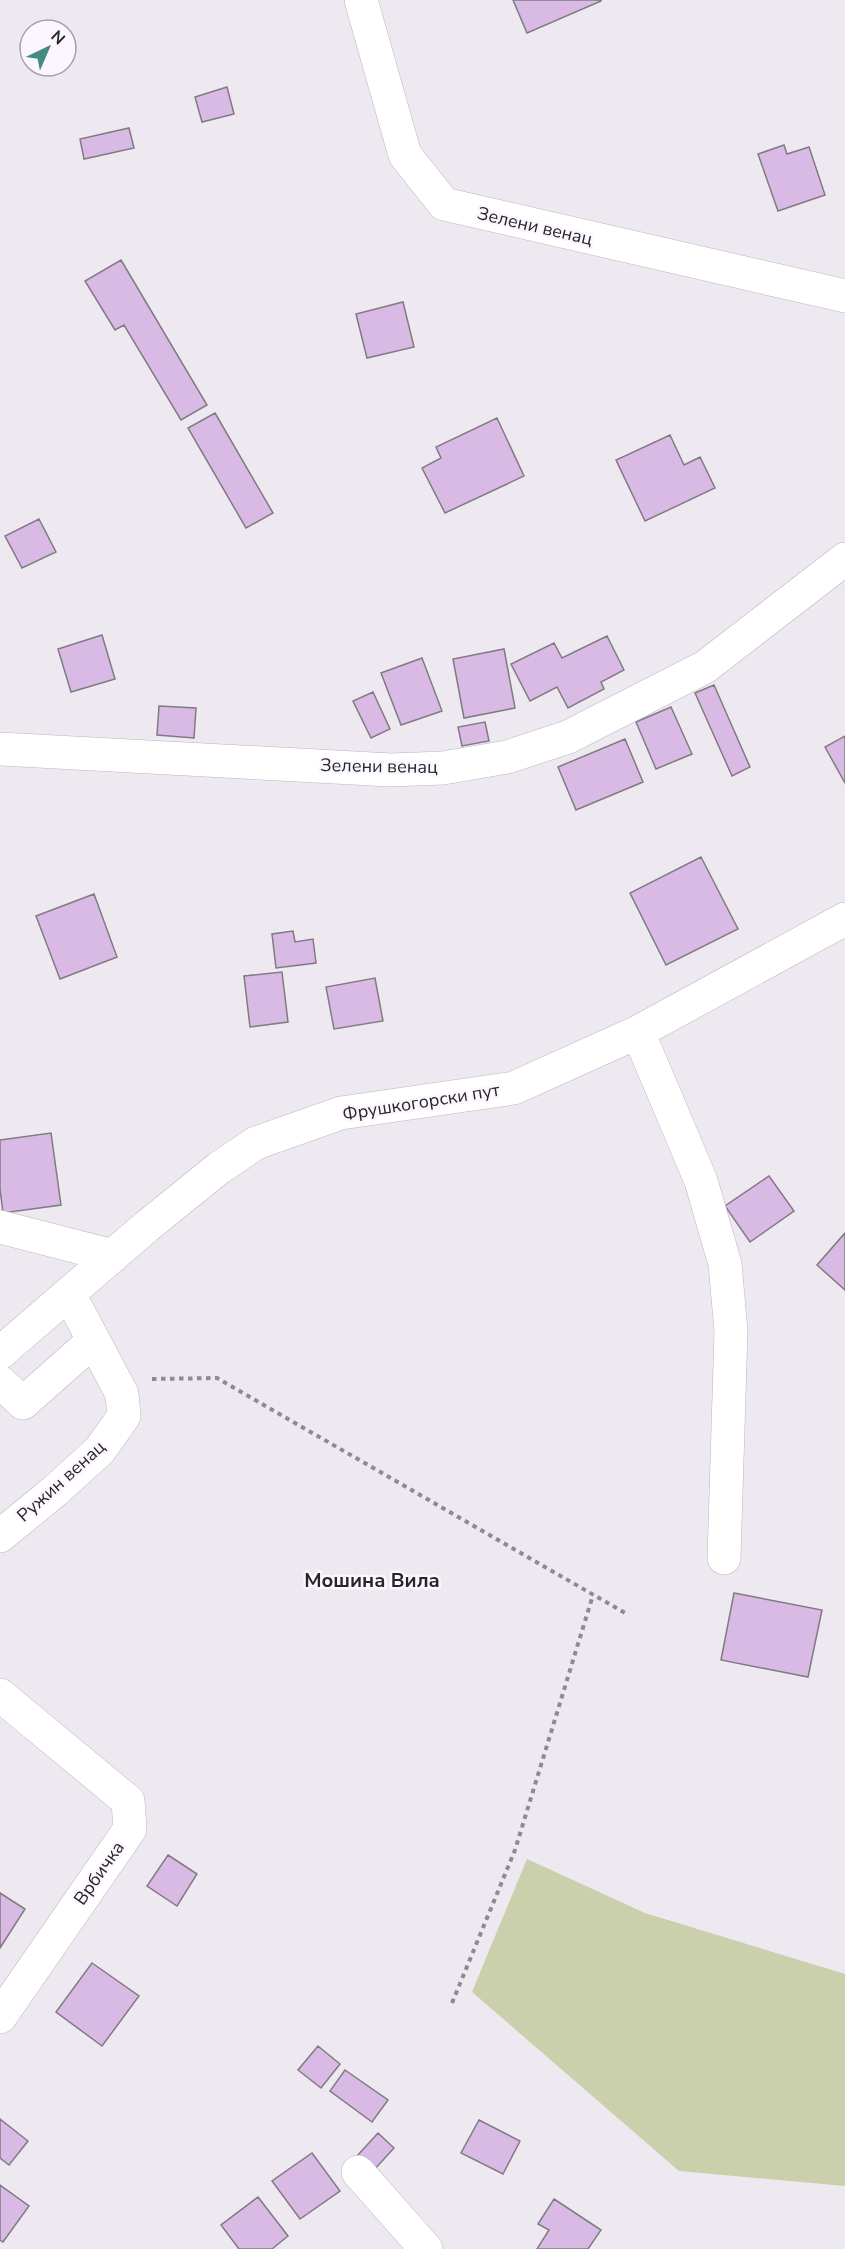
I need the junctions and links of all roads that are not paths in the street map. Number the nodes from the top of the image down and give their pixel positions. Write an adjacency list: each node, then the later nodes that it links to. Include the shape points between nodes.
1 (361, 0): 2 (street, Зелени венац, via 405,155 444,204)
2 (845, 296)
3 (845, 559): 4 (street, Зелени венац, via 705,668 568,737 507,756 443,768 391,770)
4 (0, 749)
5 (845, 919): 6 (street, Фрушкогорски пут)
6 (638, 1032): 8 (street, Фрушкогорски пут, via 514,1088 341,1113 256,1143 219,1168); 14 (street, via 701,1181 725,1264 732,1331)
7 (0, 1227): 8 (street)
8 (112, 1256): 9 (street, Фрушкогорски пут)
9 (69, 1294): 10 (street, Ружин венац); 11 (street, Фрушкогорски пут)
10 (93, 1341): 12 (street, via 23,1403); 13 (street, Ружин венац, via 122,1394 124,1416 100,1450)
11 (0, 1353)
12 (0, 1382)
13 (0, 1536)
14 (724, 1558)
15 (0, 1695): 16 (street, Врбичка, via 128,1801 130,1829)
16 (0, 2017)
17 (358, 2172): 18 (street)
18 (426, 2249)

